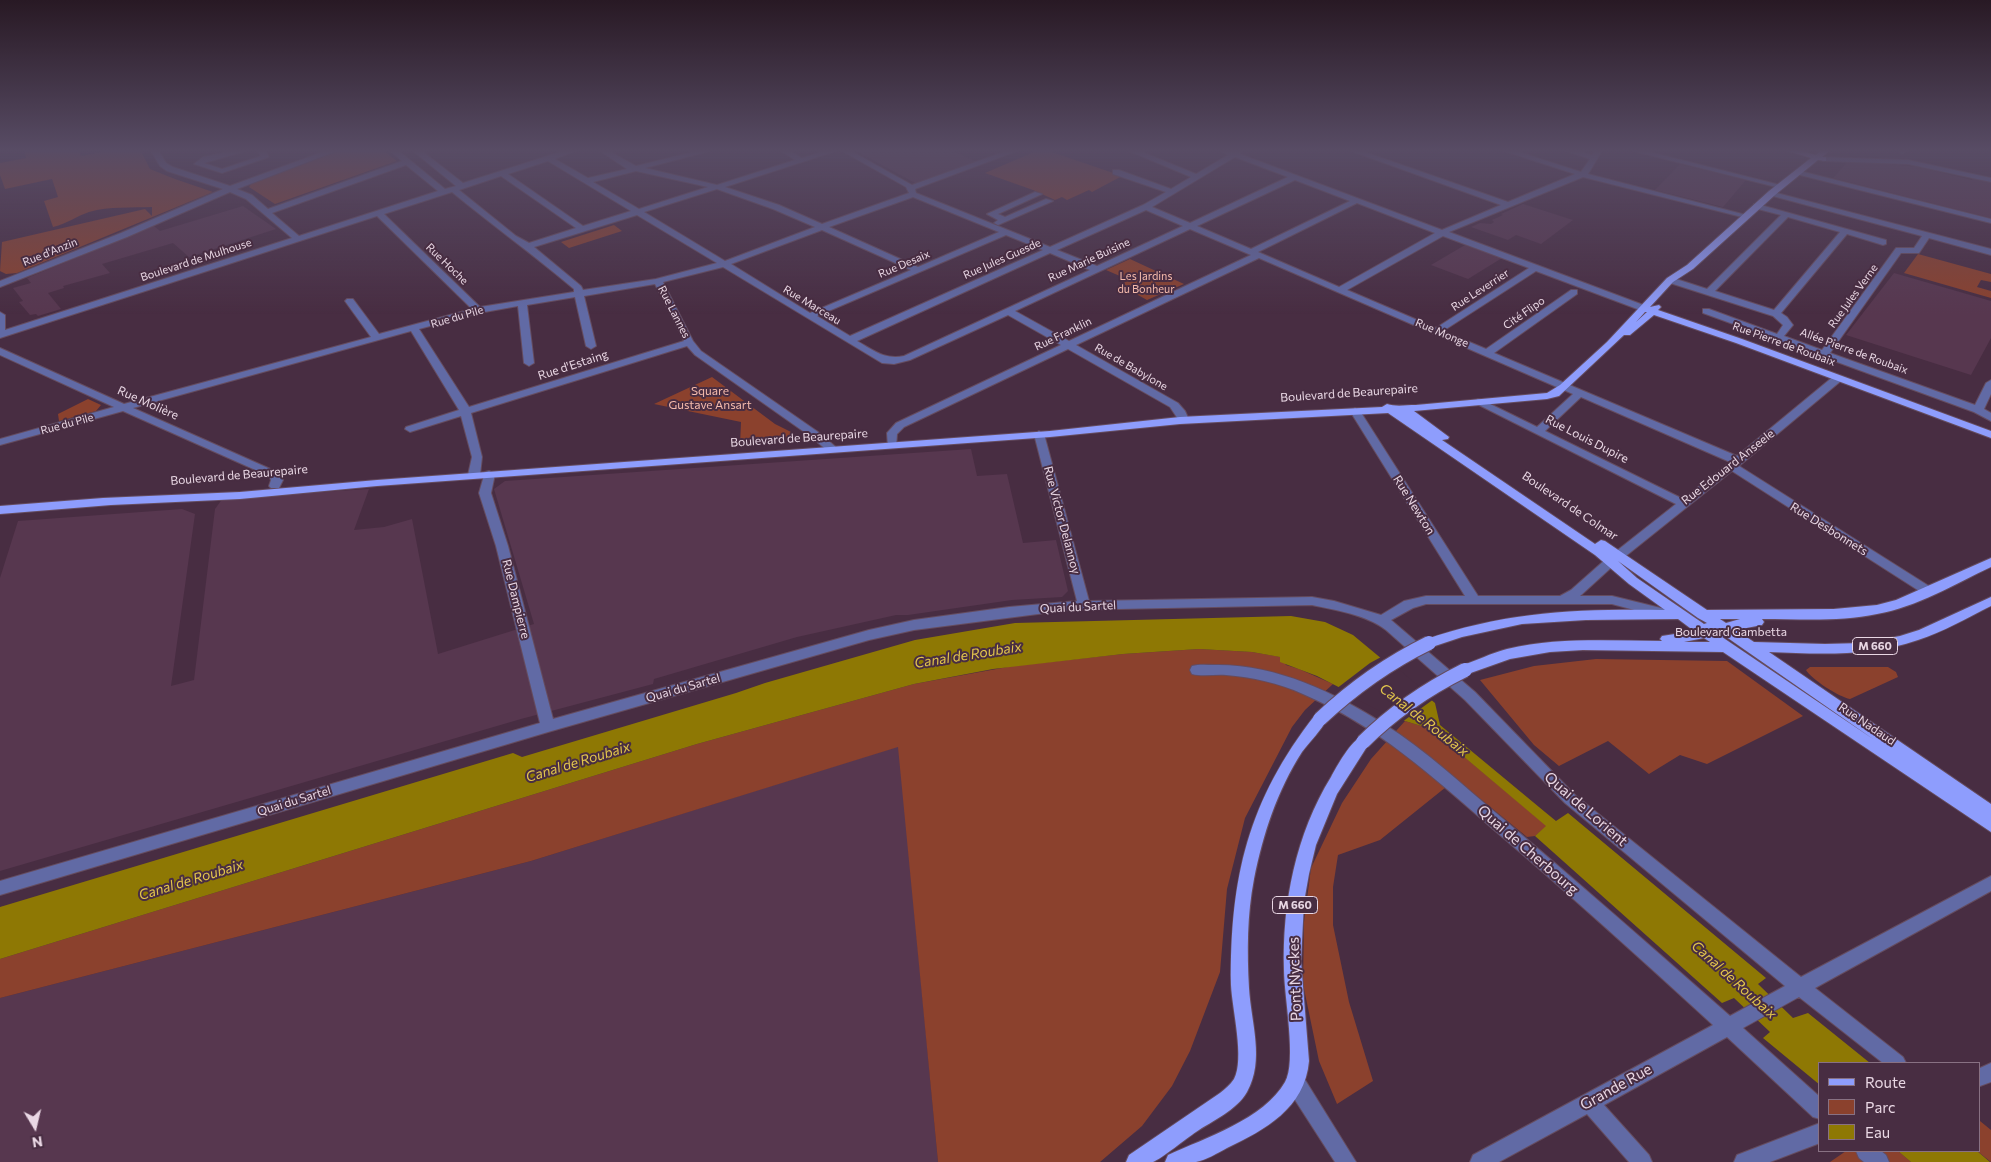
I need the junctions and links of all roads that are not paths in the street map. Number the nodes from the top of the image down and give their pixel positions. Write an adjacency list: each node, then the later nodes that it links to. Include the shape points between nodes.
1 (193, 205): 52 (street, Rue d'Anzin)
2 (258, 205): 24 (street)
3 (285, 205): 24 (street)
4 (402, 205): 26 (street, Boulevard de Mulhouse)
5 (473, 205): 41 (street)
6 (548, 205): 34 (street)
7 (626, 205): 25 (street, Rue Marceau)
8 (659, 205): 25 (street)
9 (771, 205): 32 (street)
10 (875, 205): 32 (street, Rue du Pile)
11 (944, 205): 33 (street)
12 (1012, 205): 29 (street, via 991,214)
13 (1039, 205): 29 (street)
14 (1149, 205): 23 (street, Rue Jules Guesde)
15 (1233, 205): 31 (street, Rue Marie Buisine)
16 (1347, 205): 44 (street, Rue Franklin)
17 (1371, 205): 36 (street, Rue Pierre de Roubaix)
18 (1508, 205): 36 (street)
19 (1704, 205): 28 (street)
20 (1819, 205): 38 (street)
21 (1929, 205): 30 (street)
22 (1757, 206): 27 (street); 28 (main road, Boulevard de Beaurepaire)
23 (1146, 207): 31 (street, Rue Monge); 42 (street, Rue Jules Guesde)
24 (266, 212): 39 (street)
25 (637, 212): 34 (street); 45 (street, Rue Marceau)
26 (378, 213): 39 (street, Boulevard de Mulhouse); 60 (street, Rue Hoche)
27 (1786, 215): 37 (street); 56 (street)
28 (1746, 216): 51 (main road, Boulevard de Beaurepaire)
29 (1004, 220): 33 (street)
30 (1991, 221)
31 (1190, 225): 44 (street, Rue Monge); 47 (street, Rue Marie Buisine)
32 (822, 226): 45 (street, Rue du Pile); 48 (street)
33 (991, 226): 35 (street)
34 (582, 229): 41 (street)
35 (1007, 232): 42 (street); 48 (street, Rue Desaix)
36 (1443, 232): 46 (street, Rue Pierre de Roubaix); 54 (street)
37 (1845, 232): 40 (street); 63 (street)
38 (1925, 237): 43 (street); 77 (street, Rue Jules Verne, via 1916,252 1899,250)
39 (298, 239): 68 (street, Boulevard de Mulhouse)
40 (1883, 242)
41 (528, 246): 55 (street)
42 (1050, 250): 47 (street); 71 (street, Rue Jules Guesde)
43 (1991, 252)
44 (1255, 253): 54 (street, Rue Monge); 73 (street, Rue Franklin)
45 (722, 264): 50 (street, Rue du Pile); 65 (street, Rue Marceau)
46 (1536, 267): 49 (street, Rue Pierre de Roubaix); 67 (street, Rue Leverrier)
47 (1096, 269): 61 (street, Rue Marie Buisine)
48 (919, 270): 65 (street, Rue Desaix)
49 (1568, 279): 53 (street, Rue Pierre de Roubaix); 59 (street, Rue Pierre de Roubaix)
50 (658, 281): 55 (street, Rue du Pile); 72 (street, Rue Lannes)
51 (1673, 281): 56 (street); 59 (main road, Boulevard de Beaurepaire)
52 (0, 284)
53 (1579, 288): 59 (street, Rue Pierre de Roubaix); 76 (street, Cité Flipo)
54 (1340, 290): 67 (street, Rue Monge)
55 (580, 292): 58 (street, Rue du Pile); 74 (street)
56 (1709, 292): 63 (street)
57 (350, 302): 70 (street)
58 (522, 302): 60 (street, Rue du Pile); 81 (street)
59 (1650, 307): 82 (main road, Rue Pierre de Roubaix); 84 (main road, Boulevard de Beaurepaire); 95 (main road, Rue Pierre de Roubaix)
60 (478, 310): 66 (street, Rue du Pile)
61 (1008, 311): 73 (street, Rue de Babylone); 80 (street, Rue Marie Buisine, via 905,359)
62 (1706, 311): 69 (street, Allée Pierre de Roubaix)
63 (1776, 314): 69 (street, via 1788,325)
64 (0, 315): 68 (street)
65 (810, 316): 71 (street, Rue Marceau)
66 (414, 329): 70 (street, Rue du Pile); 91 (street)
67 (1437, 331): 76 (street, Rue Monge)
68 (0, 333)
69 (1779, 337): 77 (street, Allée Pierre de Roubaix)
70 (378, 339): 88 (street, Rue du Pile)
71 (850, 340): 80 (street, Rue Marceau)
72 (689, 342): 91 (street, Rue d'Estaing); 102 (street, Rue Lannes, via 702,357)
73 (1069, 345): 94 (street, Rue de Babylone, via 1174,406); 101 (street, Rue Franklin, via 900,425 892,433)
74 (591, 346)
75 (0, 350): 78 (street, Rue Molière)
76 (1487, 353): 84 (street, Rue Monge)
77 (1825, 354): 89 (street, Allée Pierre de Roubaix)
78 (12, 358): 79 (street); 88 (street, Rue Molière)
79 (0, 359)
80 (891, 362)
81 (529, 363)
82 (1838, 378): 99 (main road, Rue Pierre de Roubaix); 103 (street, Rue Edouard Anseele)
83 (1991, 383): 89 (street)
84 (1564, 386): 85 (street, Rue Monge); 86 (main road, Boulevard de Beaurepaire, via 1547,396)
85 (1580, 393): 97 (street); 103 (street, Rue Monge)
86 (1478, 402): 87 (main road, Boulevard de Beaurepaire); 97 (street, Rue Louis Dupire)
87 (1393, 406): 90 (main road, Boulevard de Beaurepaire); 92 (main road, Boulevard de Beaurepaire); 109 (main road, Boulevard de Colmar)
88 (126, 408): 100 (street, Rue du Pile); 106 (street, Rue Molière, via 273,474 277,480)
89 (1978, 410): 93 (street, Allée Pierre de Roubaix)
90 (1355, 411): 92 (main road, Boulevard de Beaurepaire); 112 (street, Rue Newton)
91 (466, 413): 96 (street, Rue d'Estaing); 105 (street, via 477,457)
92 (1222, 418): 94 (main road, Boulevard de Beaurepaire)
93 (1991, 418)
94 (1184, 420): 98 (main road, Boulevard de Beaurepaire)
95 (1991, 427)
96 (410, 429)
97 (1539, 431): 107 (street, Rue Louis Dupire)
98 (1039, 434): 101 (main road, Boulevard de Beaurepaire); 115 (street, Rue Victor Delannoy)
99 (1991, 435)
100 (0, 442)
101 (892, 446): 102 (main road, Boulevard de Beaurepaire)
102 (833, 450): 104 (main road, Boulevard de Beaurepaire)
103 (1735, 463): 107 (street, Rue Edouard Anseele); 111 (street, Rue Desbonnets)
104 (489, 474): 105 (main road, Boulevard de Beaurepaire); 126 (street, Rue Dampierre, via 485,493 505,555)
105 (474, 475): 106 (main road, Boulevard de Beaurepaire)
106 (273, 490): 108 (main road, Boulevard de Beaurepaire, via 164,501)
107 (1683, 503): 109 (street, Rue Edouard Anseele)
108 (0, 510)
109 (1614, 559): 113 (street, via 1573,595); 117 (main road, Boulevard de Colmar, via 1633,581); 118 (main road, Boulevard de Colmar)
110 (1991, 562): 111 (main road, Boulevard Gambetta)
111 (1928, 591): 116 (main road, Boulevard Gambetta, via 1891,607)
112 (1474, 600): 113 (street, Boulevard Gambetta); 119 (street, Boulevard Gambetta, via 1414,602)
113 (1561, 600): 117 (street, Boulevard Gambetta, via 1616,600)
114 (1991, 601): 123 (main road, Boulevard Gambetta / M 660, via 1916,636 1884,645)
115 (1084, 605): 119 (street, Quai du Sartel, via 1312,601 1334,604); 126 (street, Quai du Sartel, via 898,628)
116 (1861, 612): 118 (main road, Boulevard Gambetta); 121 (main road, via 1826,620 1750,622)
117 (1676, 615): 118 (main road, Boulevard Gambetta); 120 (main road, Boulevard de Colmar); 139 (main road, Boulevard Gambetta, bridge, via 1565,616 1521,619 1472,628 1396,659 1370,675 1320,719 1299,744 1278,780 1248,862 1239,934 1246,1072 1232,1095)
118 (1704, 615): 120 (main road, via 1709,625); 121 (main road, Boulevard de Colmar)
119 (1382, 620): 131 (street, Quai de Lorient, via 1470,696 1570,799)
120 (1704, 631): 121 (main road, Boulevard de Colmar); 122 (main road, via 1676,639 1598,640)
121 (1727, 636): 122 (main road, Boulevard Gambetta / M 660); 123 (main road, Boulevard Gambetta / M 660); 128 (main road, Rue Nadaud)
122 (1560, 646): 125 (main road, Boulevard Gambetta / M 660, via 1508,654)
123 (1750, 647): 127 (main road, Rue Nadaud)
124 (1197, 670): 132 (street, Quai de Cherbourg, via 1221,669 1286,682 1314,693 1404,745)
125 (1465, 670): 134 (main road, Pont Nyckes / M 660, bridge, via 1419,694 1363,742 1342,771 1313,831 1299,880 1292,930 1293,996 1299,1058)
126 (548, 726): 130 (street, Quai du Sartel)
127 (1991, 812)
128 (1991, 825)
129 (1991, 883): 131 (street)
130 (0, 888)
131 (1801, 987): 132 (street, Grande Rue); 133 (street, Quai de Lorient)
132 (1728, 1026): 135 (street, Grande Rue); 136 (street, Quai de Cherbourg)
133 (1896, 1062)
134 (1295, 1082): 140 (main road, M 660, via 1283,1102 1262,1119); 141 (street)
135 (1589, 1102): 142 (street, Grande Rue); 143 (street)
136 (1818, 1108)
137 (1818, 1134): 144 (street)
138 (1867, 1152): 145 (street)
139 (1136, 1162)
140 (1175, 1162)
141 (1346, 1162)
142 (1480, 1162)
143 (1642, 1162)
144 (1744, 1162)
145 (1879, 1162)

